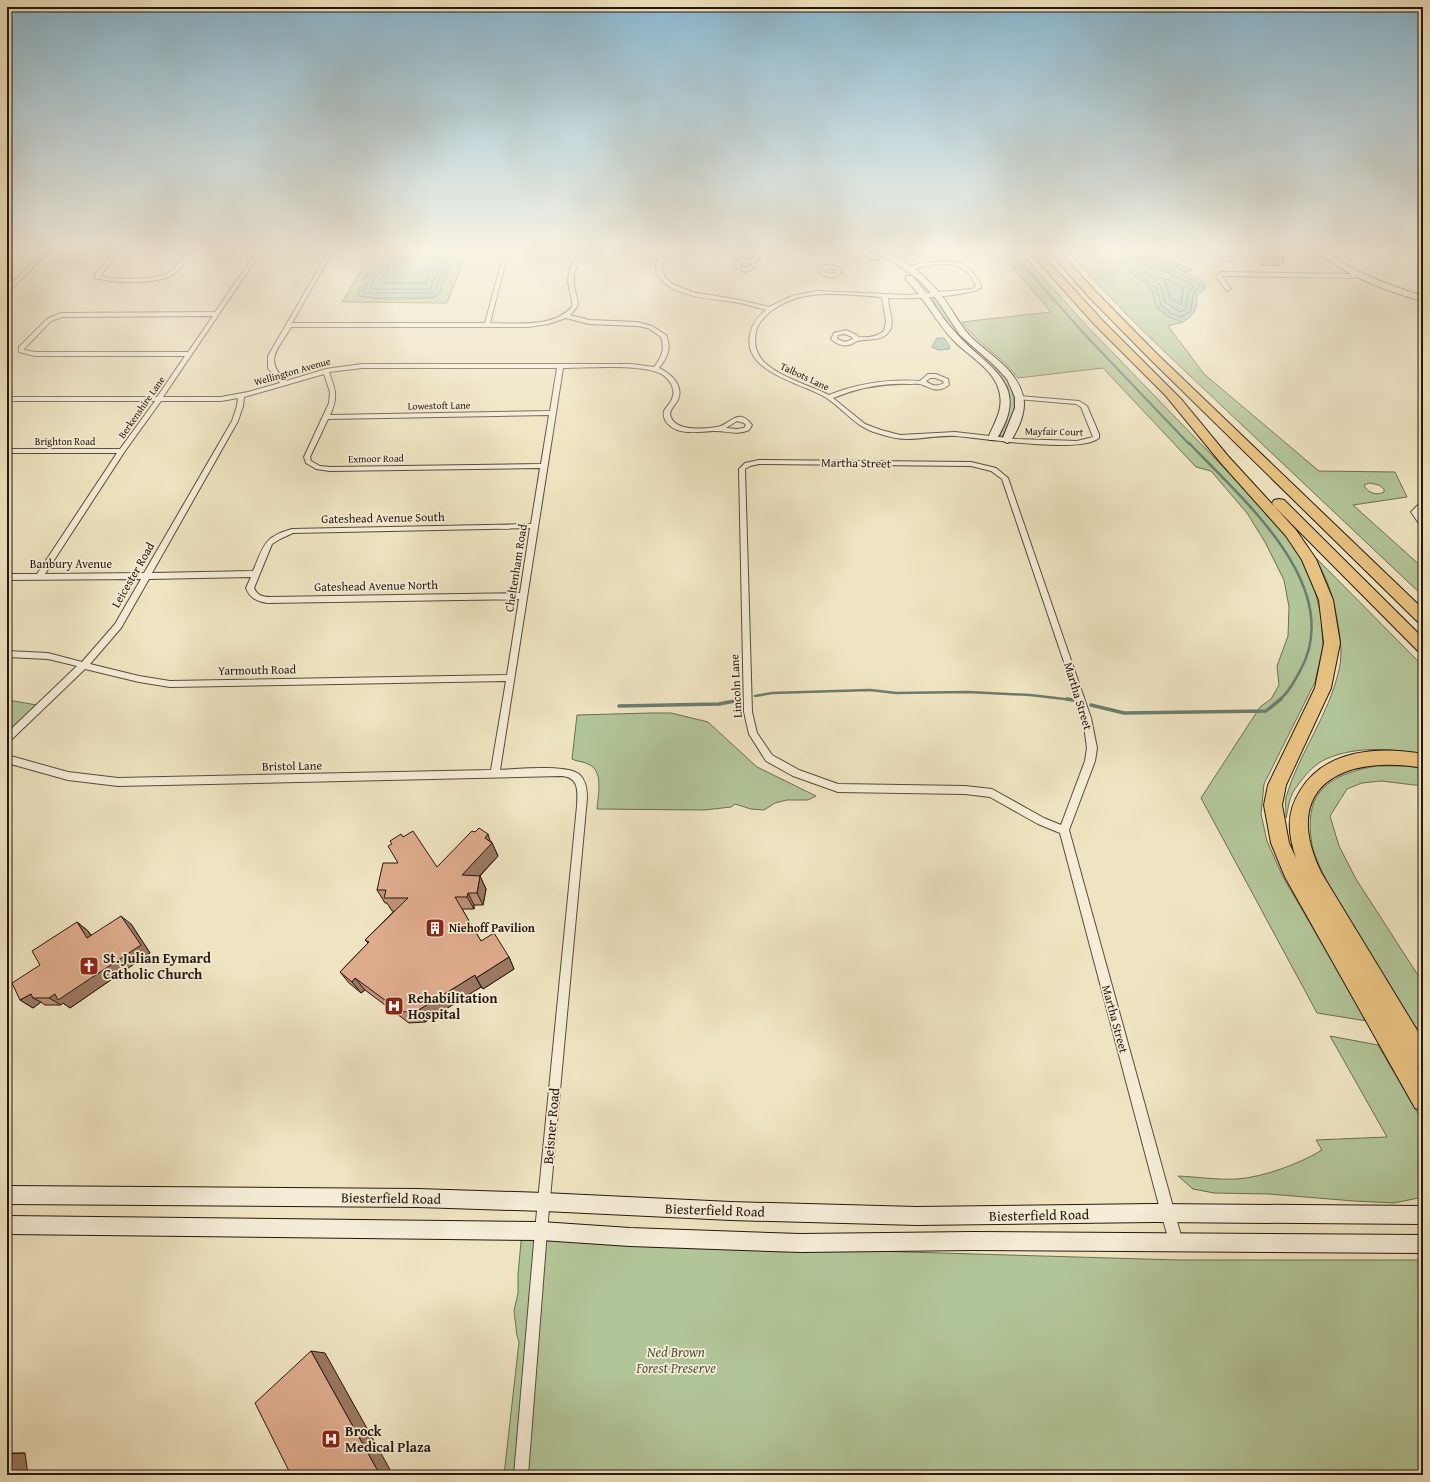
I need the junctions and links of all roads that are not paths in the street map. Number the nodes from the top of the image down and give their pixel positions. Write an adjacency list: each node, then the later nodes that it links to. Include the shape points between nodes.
1 (53, 318): 16 (street, via 20,351 35,354)
2 (214, 318): 16 (street, Berkenshire Lane)
3 (293, 318): 13 (street)
4 (489, 318): 14 (street)
5 (560, 318): 14 (street, via 528,324)
6 (575, 318): 18 (street, via 596,323 637,324 658,331 664,336 666,348 665,356)
7 (761, 318): 24 (street, Talbots Lane, via 751,337 756,356 781,377)
8 (888, 318): 15 (street, via 889,327 880,336)
9 (940, 318): 31 (main road, via 948,330 988,366 1002,385 1006,406)
10 (953, 318): 25 (main road, via 976,345 1004,368 1016,386)
11 (1095, 318): 22 (highway)
12 (1116, 318): 35 (highway)
13 (289, 325): 14 (street); 20 (street, via 269,362 273,372)
14 (487, 325)
15 (856, 339)
16 (190, 354): 26 (street, Berkenshire Lane)
17 (560, 366): 18 (street, Wellington Avenue, via 631,366); 19 (street, Wellington Avenue, via 371,366); 28 (street, Cheltenham Road)
18 (655, 369): 30 (street, via 675,383 677,392 667,412 667,418 672,424 693,431)
19 (326, 371): 20 (street, Wellington Avenue); 29 (street, Exmoor Road, via 333,398)
20 (284, 383): 23 (street, Wellington Avenue)
21 (924, 383): 24 (street, via 876,382)
22 (1170, 394): 48 (highway); 59 (highway, via 1291,533 1309,559 1326,600 1332,644 1323,688 1277,786 1273,805 1280,843 1292,871)
23 (240, 396): 26 (street, Wellington Avenue); 43 (street, Leicester Road, via 235,421)
24 (829, 397): 31 (street, Talbots Lane, via 856,422 877,432 905,437 954,434)
25 (1019, 398): 32 (main road, via 1018,416); 32 (street, Mayfair Court, via 1077,402 1084,406 1096,438 1086,442)
26 (159, 399): 27 (street, Wellington Avenue); 34 (street, Berkenshire Lane)
27 (7, 400)
28 (552, 413): 29 (street, Lowestoft Lane); 36 (street, Cheltenham Road)
29 (326, 417): 36 (street, Exmoor Road, via 308,457 310,464 318,468)
30 (720, 428)
31 (994, 438): 32 (street, Talbots Lane)
32 (1007, 440)
33 (7, 451): 34 (street, Brighton Road)
34 (122, 451): 42 (street, Berkenshire Lane)
35 (1266, 464): 46 (highway, via 1338,523); 47 (highway)
36 (544, 466): 40 (street, Cheltenham Road)
37 (744, 466): 57 (street, Lincoln Lane, via 742,469 748,712 753,734 769,758 796,773 838,788 965,790 992,793); 57 (street, Martha Street, via 760,462 971,464 1000,472 1005,478 1088,718 1092,748 1090,761)
38 (1423, 504): 39 (street, via 1416,512)
39 (1423, 524)
40 (535, 526): 41 (street, Gateshead Avenue South, via 292,531 272,540); 45 (street, Cheltenham Road)
41 (255, 574): 43 (street, Banbury Avenue); 45 (street, Gateshead Avenue North, via 251,592 259,599 265,600)
42 (39, 576): 43 (street, Banbury Avenue); 44 (street, Banbury Avenue)
43 (147, 576): 50 (street, Leicester Road, via 118,626)
44 (7, 577)
45 (524, 596): 51 (street, Cheltenham Road)
46 (1423, 602)
47 (1423, 618)
48 (1423, 647)
49 (7, 654): 50 (street, Yarmouth Road, via 40,655)
50 (85, 664): 51 (street, Yarmouth Road, via 139,679 170,684); 52 (street, Leicester Road)
51 (511, 678): 55 (street, Cheltenham Road)
52 (7, 739)
53 (7, 759): 55 (street, Bristol Lane, via 68,776 118,782)
54 (1423, 761): 58 (highway, via 1390,757 1368,758 1348,762 1332,769 1316,780 1307,792 1298,821 1300,843 1315,880)
55 (495, 774): 56 (street, Bristol Lane, via 560,772 572,773)
56 (578, 778): 61 (street, Beisner Road, via 582,791 579,834)
57 (1064, 830): 62 (street, Martha Street)
58 (1423, 1060)
59 (1423, 1100)
60 (7, 1195): 61 (main road, Biesterfield Road, via 418,1198)
61 (544, 1202): 62 (main road, Biesterfield Road, via 917,1216); 65 (street, Beisner Road)
62 (1160, 1213): 63 (main road, Biesterfield Road); 66 (street, Martha Street)
63 (1423, 1216)
64 (7, 1225): 65 (main road, Biesterfield Road)
65 (541, 1231): 66 (main road, Biesterfield Road, via 801,1243); 68 (street, Beisner Road)
66 (1176, 1243): 67 (main road, Biesterfield Road)
67 (1423, 1244)
68 (521, 1475)

